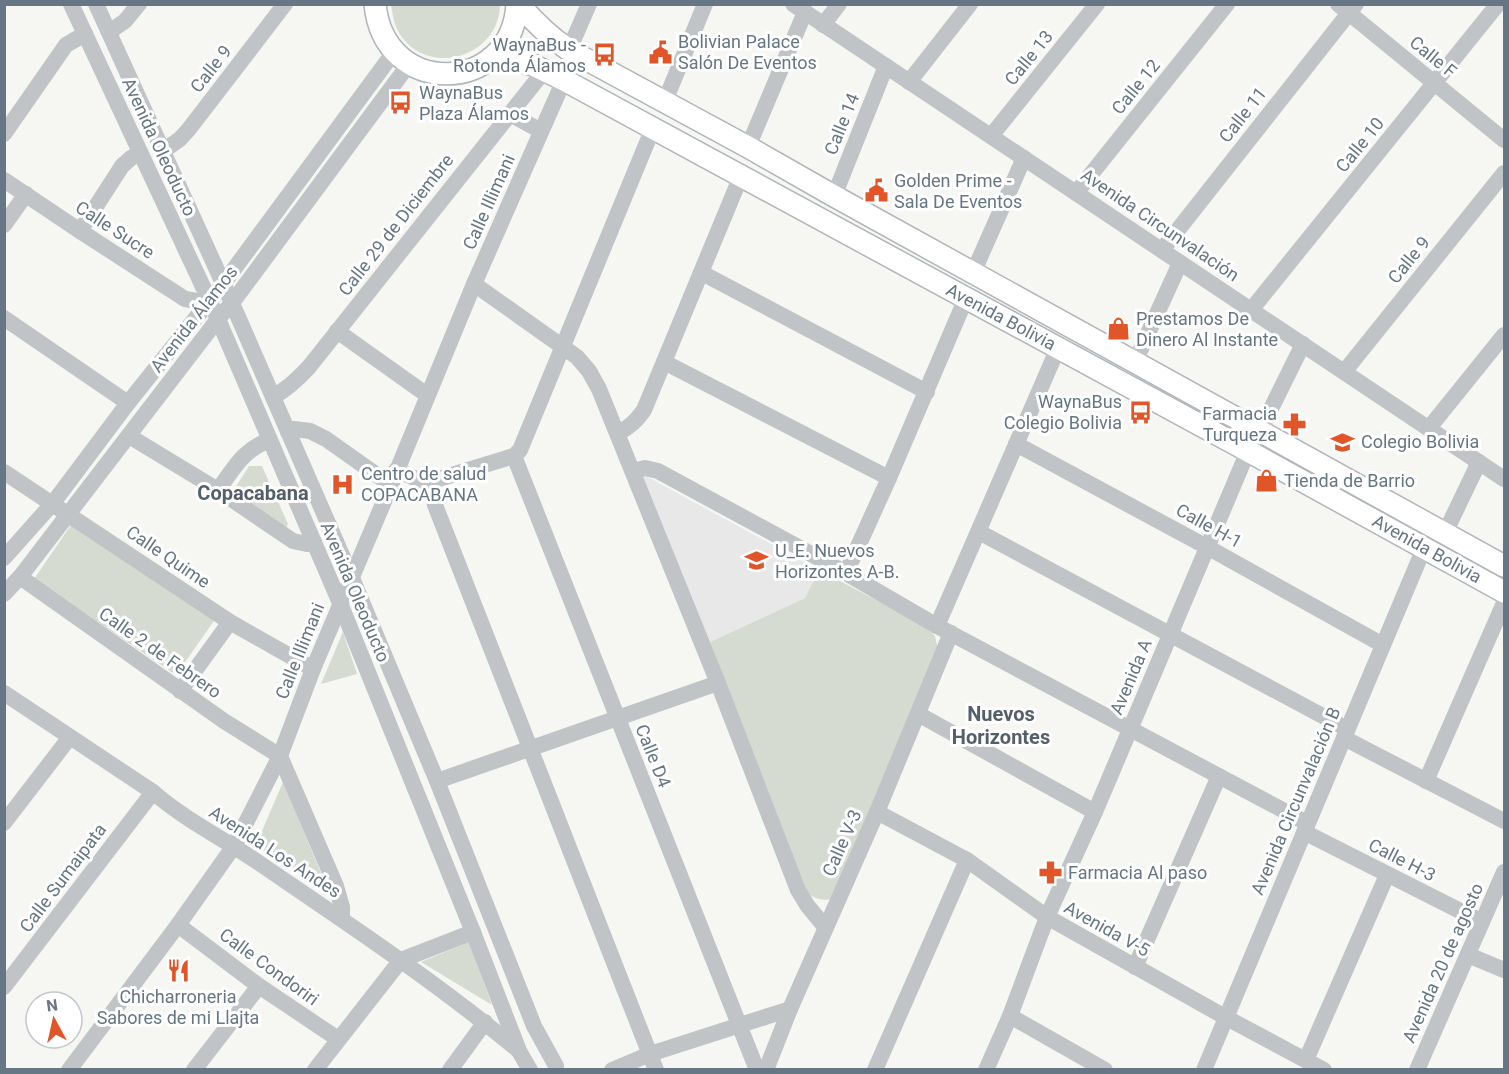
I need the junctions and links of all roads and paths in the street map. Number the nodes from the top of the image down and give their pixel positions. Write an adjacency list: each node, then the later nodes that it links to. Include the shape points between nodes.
1 (71, 4): 18 (street, Avenida Oleoducto)
2 (96, 4): 17 (street, Avenida Oleoducto)
3 (139, 4): 17 (street)
4 (285, 4): 35 (street, Calle 9, via 189,129)
5 (375, 4): 20 (main road, via 382,35)
6 (518, 4): 19 (main road, Avenida Bolivia); 21 (main road, via 511,33)
7 (589, 4): 19 (street)
8 (705, 4): 27 (street)
9 (839, 4): 16 (street)
10 (970, 4): 25 (street)
11 (1097, 4): 32 (street, Calle 13)
12 (1227, 4): 41 (street, Calle 12)
13 (1498, 4): 26 (street, Calle 10)
14 (1347, 7): 26 (street, Calle F); 46 (street, Calle 11)
15 (799, 8): 16 (street, Avenida Circunvalación); 34 (street)
16 (823, 24): 22 (street, Avenida Circunvalación)
17 (109, 32): 35 (street, Avenida Oleoducto)
18 (85, 34): 31 (street, via 66,45); 36 (street, Avenida Oleoducto)
19 (569, 50): 27 (main road, Avenida Bolivia)
20 (402, 58): 21 (main road, via 437,74 472,69); 50 (street, Avenida Álamos); 54 (street, Avenida Álamos)
21 (491, 58): 23 (main road, Avenida Bolivia, via 516,60)
22 (886, 66): 25 (street, Avenida Circunvalación); 43 (street, Calle 14)
23 (544, 71): 24 (main road, Avenida Bolivia); 28 (street, Calle 29 de Diciembre)
24 (564, 80): 29 (main road, Avenida Bolivia); 30 (street, Calle Illimani)
25 (909, 82): 32 (street, Avenida Circunvalación)
26 (1434, 84): 33 (street, Calle F); 55 (street, Calle 10)
27 (665, 101): 34 (main road, Avenida Bolivia)
28 (510, 114): 30 (street); 58 (street, Calle 29 de Diciembre)
29 (653, 128): 39 (main road, Avenida Bolivia); 61 (street)
30 (542, 131): 51 (street, Calle Illimani)
31 (4, 134)
32 (991, 136): 37 (street, Avenida Circunvalación)
33 (1504, 140)
34 (748, 147): 43 (main road, Avenida Bolivia)
35 (163, 151): 50 (street, Avenida Oleoducto)
36 (140, 153): 45 (street, via 122,166); 53 (street, Avenida Oleoducto)
37 (1024, 158): 41 (street, Avenida Circunvalación); 49 (street)
38 (1504, 173): 65 (street, Calle 9)
39 (741, 176): 48 (street); 52 (main road, Avenida Bolivia)
40 (4, 180): 42 (street, Calle Sucre)
41 (1076, 193): 46 (street, Avenida Circunvalación)
42 (26, 195): 44 (street); 45 (street, Calle Sucre)
43 (834, 196): 49 (main road, Avenida Bolivia)
44 (4, 225)
45 (80, 231): 53 (street, Calle Sucre, via 185,299)
46 (1162, 250): 47 (street, Avenida Circunvalación)
47 (1180, 263): 55 (street, Avenida Circunvalación); 64 (street)
48 (702, 273): 63 (street); 66 (street)
49 (973, 273): 64 (main road, Avenida Bolivia)
50 (223, 284): 53 (street, Avenida Álamos); 54 (street, Avenida Oleoducto)
51 (474, 284): 61 (street); 67 (street, Calle Illimani)
52 (966, 298): 62 (main road, Avenida Bolivia); 66 (street)
53 (209, 300): 57 (street, Avenida Oleoducto); 69 (street, Avenida Álamos)
54 (232, 303): 57 (street, Avenida Álamos); 68 (street, Avenida Oleoducto)
55 (1251, 310): 60 (street, Avenida Circunvalación)
56 (4, 318): 69 (street)
57 (218, 319): 74 (street, Avenida Álamos); 75 (street, Avenida Oleoducto)
58 (338, 331): 67 (street); 68 (street, Calle 29 de Diciembre, via 309,367)
59 (1504, 335): 70 (street)
60 (1304, 345): 65 (street, Avenida Circunvalación); 71 (street, Avenida A)
61 (563, 346): 73 (street, via 589,371); 78 (street, via 526,438)
62 (1058, 348): 76 (street, Calle V-3); 77 (main road, Avenida Bolivia)
63 (664, 362): 73 (street, via 644,410 636,422); 83 (street)
64 (1135, 362): 71 (main road, Avenida Bolivia)
65 (1344, 372): 70 (street, Avenida Circunvalación)
66 (927, 392): 83 (street)
67 (427, 394): 82 (street, Calle Illimani)
68 (273, 397): 72 (street, Avenida Oleoducto)
69 (128, 403): 87 (street, Avenida Álamos)
70 (1429, 428): 79 (street, Avenida Circunvalación)
71 (1260, 431): 77 (street, Avenida A); 90 (main road, Avenida Bolivia)
72 (288, 432): 82 (street, via 310,431); 98 (street, Avenida Oleoducto)
73 (618, 433): 80 (street)
74 (129, 436): 86 (street); 88 (street, Avenida Álamos)
75 (269, 440): 86 (street, via 249,450); 91 (street, Avenida Oleoducto)
76 (1016, 444): 89 (street, Calle V-3); 92 (street, Calle H-1)
77 (1248, 451): 92 (street, Avenida A); 93 (main road, Avenida Bolivia)
78 (514, 456): 85 (street); 112 (street, Calle D4)
79 (1479, 462): 84 (street, Avenida Circunvalación); 90 (street)
80 (633, 471): 96 (street, Calle H-3, via 658,471); 108 (street)
81 (4, 472): 87 (street, Calle Quime)
82 (394, 478): 85 (street); 98 (street, Calle Illimani)
83 (889, 478): 96 (street)
84 (1504, 479)
85 (429, 482): 116 (street)
86 (218, 490): 91 (street, via 293,541)
87 (53, 503): 88 (street, Calle Quime); 94 (street, Avenida Álamos)
88 (69, 514): 97 (street, Avenida Álamos); 103 (street, Calle Quime)
89 (979, 532): 104 (street, Calle V-3); 105 (street)
90 (1445, 534): 95 (main road, Avenida Bolivia)
91 (314, 542): 101 (street, Avenida Oleoducto)
92 (1207, 547): 105 (street, Avenida A); 106 (street, Calle H-1)
93 (1424, 548): 99 (main road, Avenida Bolivia); 106 (street, Avenida Circunvalación B)
94 (4, 558)
95 (1504, 566)
96 (846, 573): 104 (street, Calle H-3)
97 (20, 577): 100 (street, Avenida Álamos); 109 (street, Calle 2 de Febrero)
98 (352, 578): 101 (street, Calle Illimani); 119 (street, Avenida Oleoducto)
99 (1504, 592)
100 (4, 594)
101 (340, 603): 107 (street, Calle Illimani); 136 (street, Avenida Oleoducto)
102 (1504, 603): 120 (street)
103 (230, 622): 107 (street, Calle Quime); 109 (street)
104 (944, 629): 111 (street, Calle V-3); 113 (street, Calle H-3)
105 (1170, 634): 113 (street, Avenida A); 114 (street)
106 (1383, 645): 114 (street, Avenida Circunvalación B)
107 (313, 669): 117 (street, Calle Illimani)
108 (718, 683): 112 (street); 135 (street, via 798,890)
109 (180, 691): 117 (street, Calle 2 de Febrero)
110 (4, 693): 115 (street, Avenida Los Andes)
111 (918, 714): 122 (street, Calle V-3); 123 (street)
112 (617, 718): 116 (street); 147 (street, Calle D4)
113 (1130, 729): 118 (street, Calle H-3); 123 (street, Avenida A)
114 (1346, 733): 120 (street); 126 (street, Avenida Circunvalación B)
115 (70, 737): 121 (street, Avenida Los Andes); 124 (street)
116 (530, 748): 119 (street); 151 (street)
117 (280, 756): 127 (street, Calle Illimani); 132 (street, via 336,886)
118 (1219, 776): 126 (street, Calle H-3); 139 (street)
119 (437, 781): 152 (street, Avenida Oleoducto, via 534,1026)
120 (1426, 781): 125 (street)
121 (153, 792): 127 (street, Avenida Los Andes); 142 (street, Calle Sumaipata)
122 (877, 812): 128 (street, Avenida V-5); 135 (street, Calle V-3)
123 (1095, 812): 131 (street, Avenida A)
124 (5, 820)
125 (1504, 821)
126 (1306, 827): 130 (street, Calle H-3); 145 (street, Avenida Circunvalación B)
127 (234, 846): 132 (street, Avenida Los Andes); 134 (street, Calle Illimani)
128 (967, 860): 131 (street, Avenida V-5); 160 (street)
129 (1504, 872): 133 (street, Avenida 20 de agosto)
130 (1387, 875): 133 (street, Calle H-3); 150 (street)
131 (1047, 917): 139 (street, Avenida V-5); 144 (street, Avenida A)
132 (342, 919): 138 (street, Avenida Los Andes)
133 (1482, 922): 137 (street, Avenida 20 de agosto)
134 (178, 925): 141 (street, Calle Condoriri); 154 (street, Calle Illimani)
135 (825, 927): 143 (street, Calle V-3)
136 (473, 932): 138 (street); 149 (street, Avenida Oleoducto)
137 (1468, 956): 140 (street); 165 (street, Avenida 20 de agosto)
138 (401, 960): 146 (street, Avenida Los Andes); 148 (street)
139 (1135, 967): 145 (street, Avenida V-5)
140 (1504, 970)
141 (259, 986): 148 (street, Calle Condoriri); 155 (street)
142 (4, 987)
143 (790, 1009): 147 (street); 153 (street, Calle V-3)
144 (1010, 1016): 161 (street, Avenida A); 162 (street)
145 (1225, 1017): 150 (street, Avenida V-5); 163 (street, Avenida Circunvalación B)
146 (485, 1022): 149 (street, Avenida Los Andes); 157 (street)
147 (739, 1025): 151 (street); 153 (street, Calle D4)
148 (338, 1039): 156 (street)
149 (519, 1051): 158 (street, Avenida Oleoducto)
150 (1306, 1060): 164 (street, Avenida V-5)
151 (654, 1062): 159 (street)
152 (555, 1068)
153 (765, 1069)
154 (69, 1070)
155 (194, 1070)
156 (315, 1070)
157 (450, 1070)
158 (530, 1070)
159 (612, 1070)
160 (875, 1070)
161 (986, 1070)
162 (1105, 1070)
163 (1204, 1070)
164 (1324, 1070)
165 (1417, 1070)

